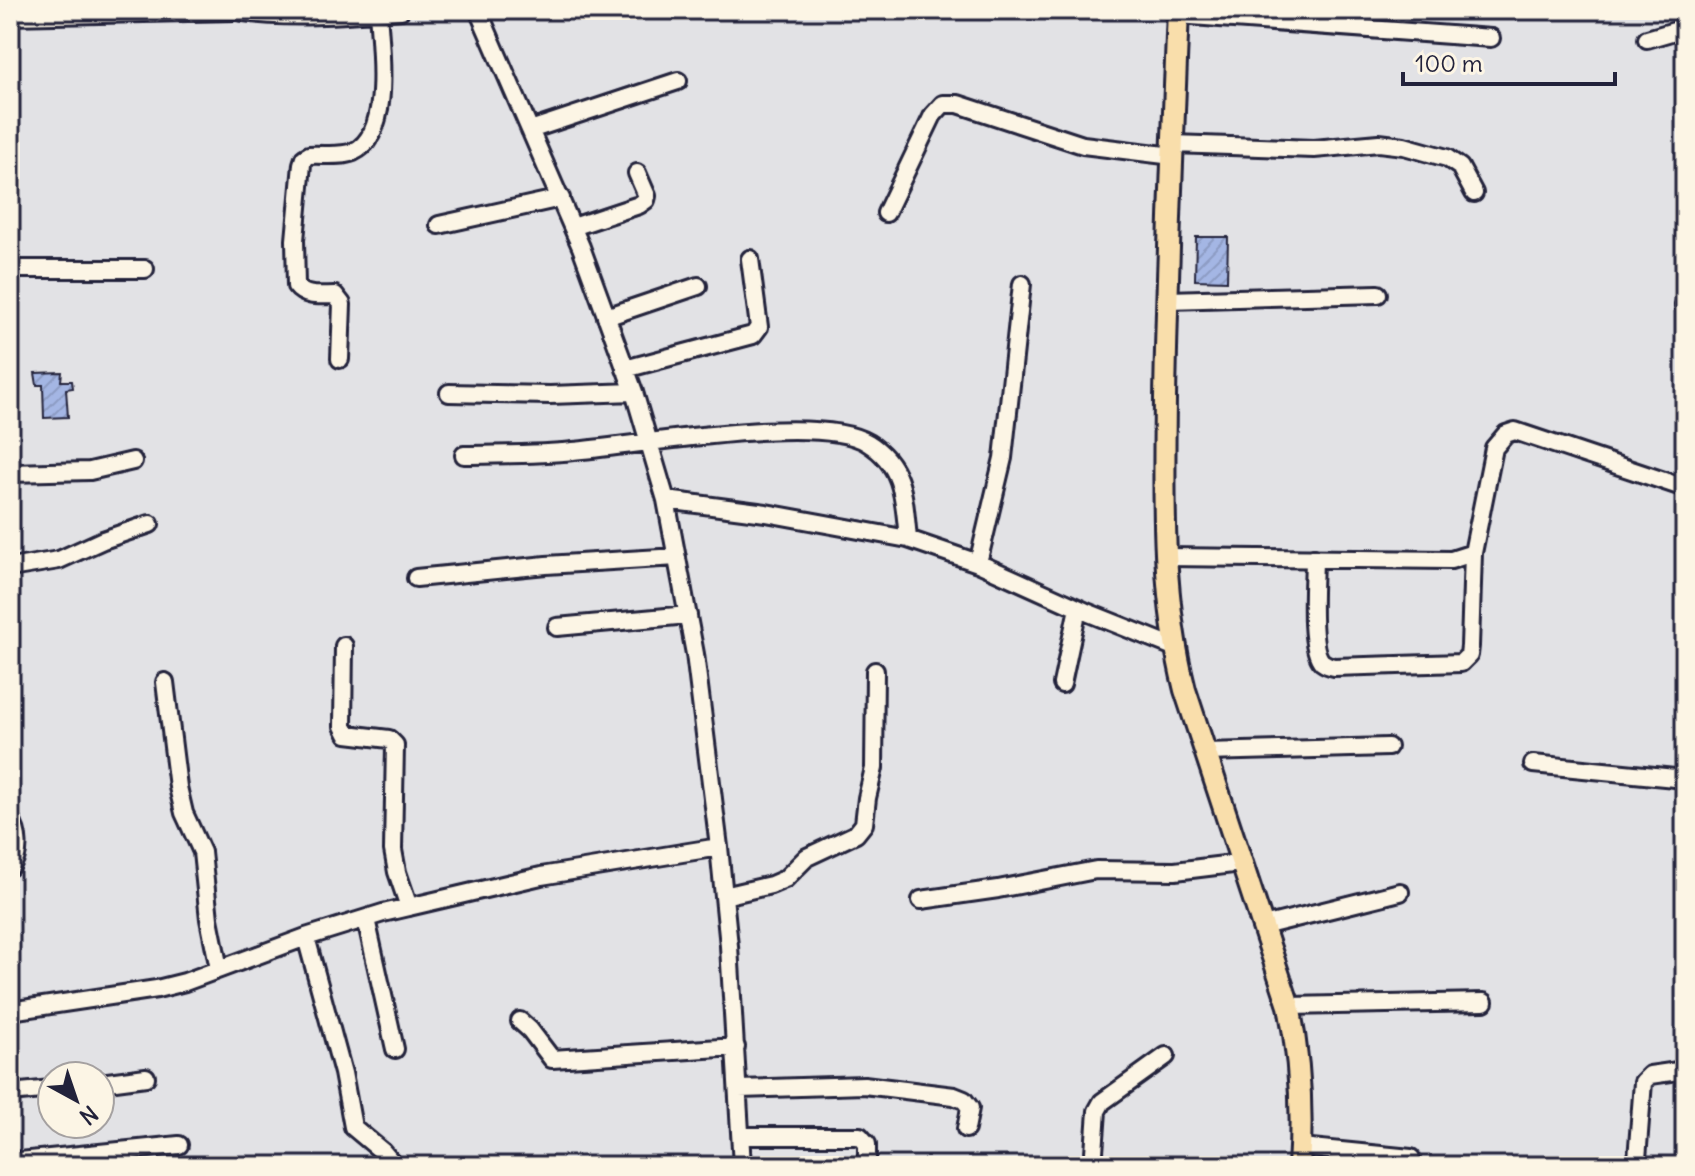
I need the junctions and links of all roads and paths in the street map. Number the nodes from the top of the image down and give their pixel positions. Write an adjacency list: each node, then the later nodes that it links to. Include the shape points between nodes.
1 (232, 10): 4 (street); 6 (street)
2 (401, 10): 4 (street)
3 (478, 10): 11 (street)
4 (378, 12): 27 (street, via 382,104 375,125 353,152 309,155 302,164 296,286 308,295 335,295 342,304)
5 (1178, 12): 8 (street); 12 (main road)
6 (10, 16)
7 (1685, 28): 9 (street)
8 (1491, 38)
9 (1647, 39)
10 (678, 81): 11 (street)
11 (530, 130): 15 (street)
12 (1173, 150): 14 (street, via 1404,146 1447,158 1460,167); 16 (street, via 1083,145 949,103 933,115); 25 (main road)
13 (637, 173): 18 (street, via 646,200)
14 (1474, 193)
15 (561, 198): 17 (street); 18 (street)
16 (886, 213)
17 (439, 225)
18 (573, 227): 26 (street)
19 (750, 259): 28 (street, via 759,327 753,335)
20 (10, 269): 21 (street)
21 (145, 269)
22 (1022, 284): 43 (street, via 1003,458)
23 (698, 286): 26 (street)
24 (1378, 294): 25 (street)
25 (1168, 300): 41 (main road)
26 (606, 317): 28 (street)
27 (340, 359)
28 (625, 369): 29 (street)
29 (634, 392): 30 (street); 31 (street)
30 (449, 393)
31 (649, 444): 32 (street); 36 (street); 38 (street, via 714,433 854,435 890,463 902,484)
32 (464, 455)
33 (133, 461): 34 (street, via 90,471)
34 (10, 473)
35 (1685, 488): 39 (street, via 1515,431 1494,448)
36 (666, 500): 38 (street); 40 (street)
37 (150, 524): 44 (street, via 59,560)
38 (908, 539): 43 (street)
39 (1473, 553): 42 (street, via 1451,560); 42 (street, via 1470,646 1461,663 1334,667 1317,655)
40 (677, 557): 45 (street); 47 (street)
41 (1165, 557): 42 (street); 50 (main road)
42 (1314, 558)
43 (978, 563): 46 (street)
44 (10, 568)
45 (416, 578)
46 (1078, 608): 50 (street); 53 (street)
47 (688, 615): 48 (street); 59 (street)
48 (557, 627)
49 (344, 646): 65 (street, via 347,734 389,739 395,745 393,850)
50 (1174, 647): 55 (main road)
51 (875, 671): 63 (street, via 874,768 864,824 856,834 807,857 785,879)
52 (165, 682): 69 (street, via 178,787 202,852)
53 (1062, 684)
54 (1388, 747): 55 (street)
55 (1205, 752): 60 (main road)
56 (1533, 764): 57 (street)
57 (1685, 779)
58 (10, 819): 61 (street, via 17,855)
59 (719, 847): 63 (street); 65 (street, via 541,876)
60 (1241, 863): 64 (street, via 1175,871 1096,870); 67 (main road)
61 (10, 867)
62 (1400, 892): 67 (street)
63 (724, 896): 74 (street)
64 (921, 900)
65 (409, 907): 66 (street)
66 (366, 919): 68 (street); 75 (street)
67 (1263, 926): 71 (main road)
68 (306, 937): 69 (street); 90 (street, via 353,1127)
69 (219, 969): 72 (street, via 157,989)
70 (1484, 1002): 71 (street)
71 (1289, 1006): 86 (main road, via 1299,1059)
72 (10, 1011)
73 (520, 1021): 74 (street, via 552,1059)
74 (736, 1047): 80 (street)
75 (395, 1049)
76 (1166, 1056): 93 (street, via 1102,1102)
77 (1685, 1070): 88 (street, via 1650,1075 1643,1082)
78 (146, 1077): 79 (street)
79 (116, 1081)
80 (739, 1089): 83 (street, via 864,1085 954,1096 970,1108); 84 (street)
81 (36, 1091): 82 (street)
82 (10, 1093)
83 (966, 1129)
84 (741, 1136): 91 (street); 92 (street, via 860,1136 867,1144)
85 (179, 1145): 89 (street)
86 (1300, 1156): 87 (street)
87 (1411, 1158)
88 (1637, 1159)
89 (10, 1162)
90 (395, 1166)
91 (742, 1166)
92 (867, 1166)
93 (1093, 1166)

